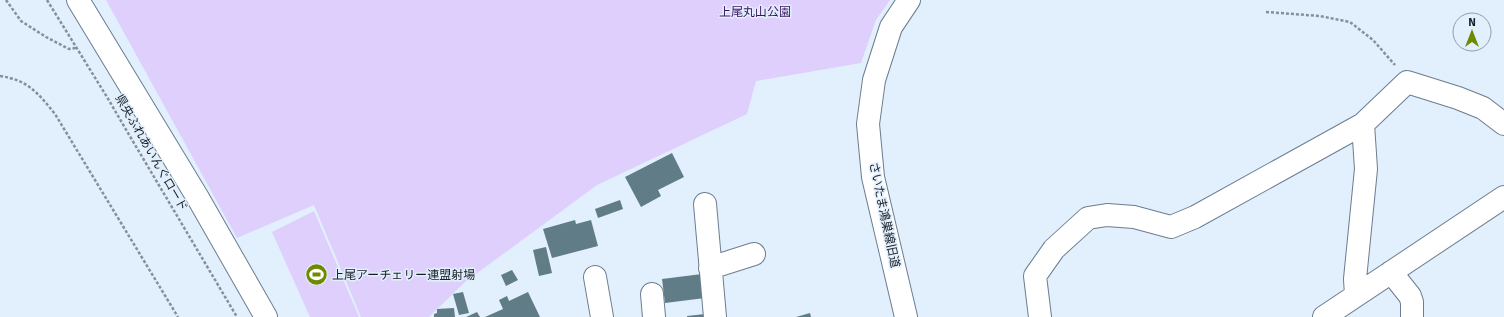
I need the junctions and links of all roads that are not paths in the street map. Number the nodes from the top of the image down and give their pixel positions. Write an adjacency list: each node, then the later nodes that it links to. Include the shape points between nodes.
1 (78, 0): 13 (street, via 194,191)
2 (909, 0): 17 (street, さいたま鴻巣線旧道, via 891,27 874,80 868,124 873,177)
3 (1363, 124): 4 (street, via 1407,82 1483,108); 12 (street, via 1366,169); 18 (street, via 1195,217 1171,227 1134,217 1107,215 1088,218 1054,249 1035,276)
4 (1504, 124)
5 (1504, 197): 9 (street)
6 (705, 204): 8 (street)
7 (754, 254): 8 (street)
8 (710, 268): 16 (street)
9 (1391, 272): 12 (street); 20 (street, via 1410,296)
10 (595, 277): 14 (street)
11 (652, 294): 15 (street)
12 (1356, 295): 19 (street)
13 (266, 317)
14 (602, 317)
15 (654, 317)
16 (715, 317)
17 (906, 317)
18 (1040, 317)
19 (1324, 317)
20 (1412, 317)

